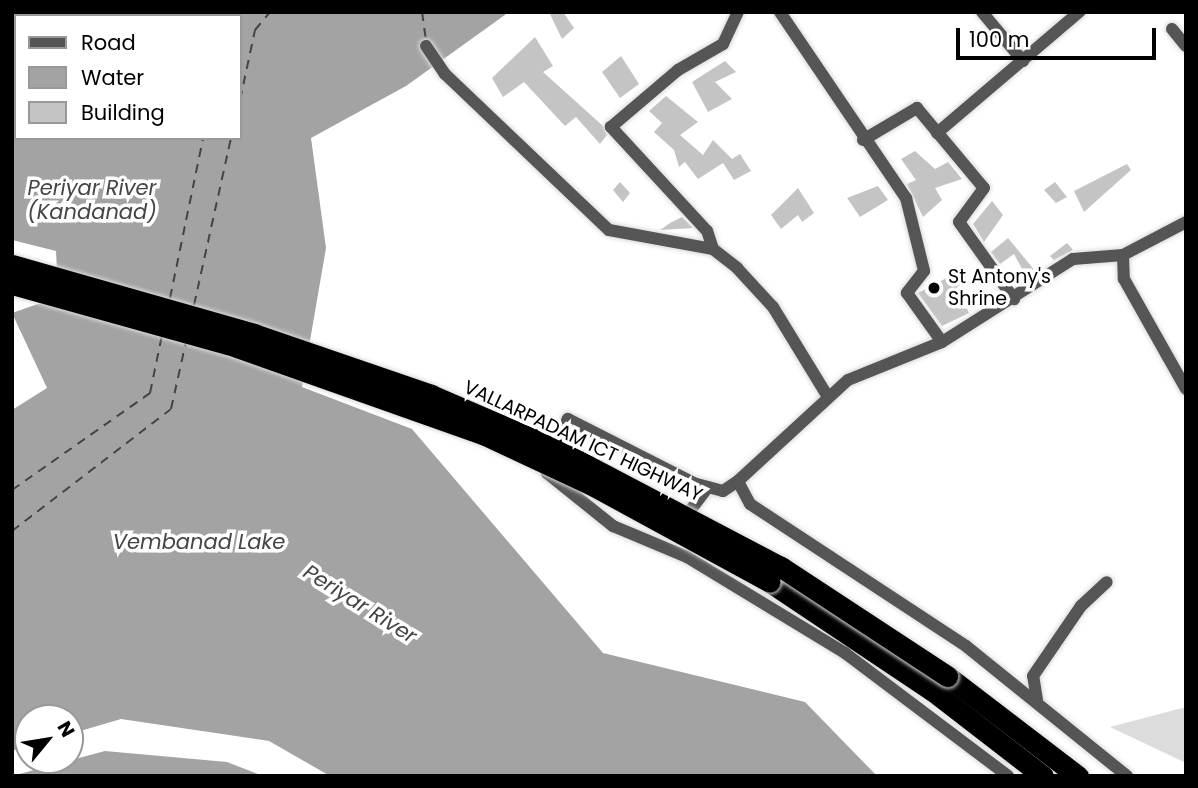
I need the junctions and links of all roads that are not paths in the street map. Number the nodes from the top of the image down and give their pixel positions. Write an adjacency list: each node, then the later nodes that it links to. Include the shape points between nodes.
1 (738, 12): 12 (street, via 723,44 678,70 611,127 707,230)
2 (780, 12): 10 (street)
3 (982, 12): 8 (street)
4 (1079, 12): 8 (street)
5 (1172, 29): 6 (street)
6 (1185, 43)
7 (426, 46): 12 (street, via 445,74 609,230)
8 (1023, 61): 9 (street)
9 (937, 133): 10 (street, via 917,108); 16 (street, via 984,188 959,222)
10 (863, 140): 17 (street, via 906,198 924,271 907,293)
11 (1186, 222): 13 (street)
12 (713, 249): 19 (street, via 773,307)
13 (1123, 255): 16 (street, via 1073,259); 18 (street, via 1124,279)
14 (12, 265): 27 (highway, VALLARPADAM ICT HIGHWAY, bridge, via 173,308 430,395 614,476 792,574 989,705)
15 (12, 284): 26 (highway, VALLARPADAM ICT HIGHWAY, bridge, via 237,347 392,400 594,486 770,582 933,691)
16 (1014, 299): 17 (street)
17 (942, 342): 19 (street, via 848,380)
18 (1186, 389)
19 (828, 397): 20 (street)
20 (738, 481): 21 (street, via 723,491); 24 (street, via 750,504)
21 (708, 487): 22 (street); 22 (street, via 568,419 547,473 613,526)
22 (663, 547): 25 (street, via 845,653)
23 (1107, 582): 24 (street, via 1081,606 1033,676)
24 (1037, 700): 28 (street)
25 (1008, 776)
26 (1043, 776)
27 (1078, 776)
28 (1127, 776)

